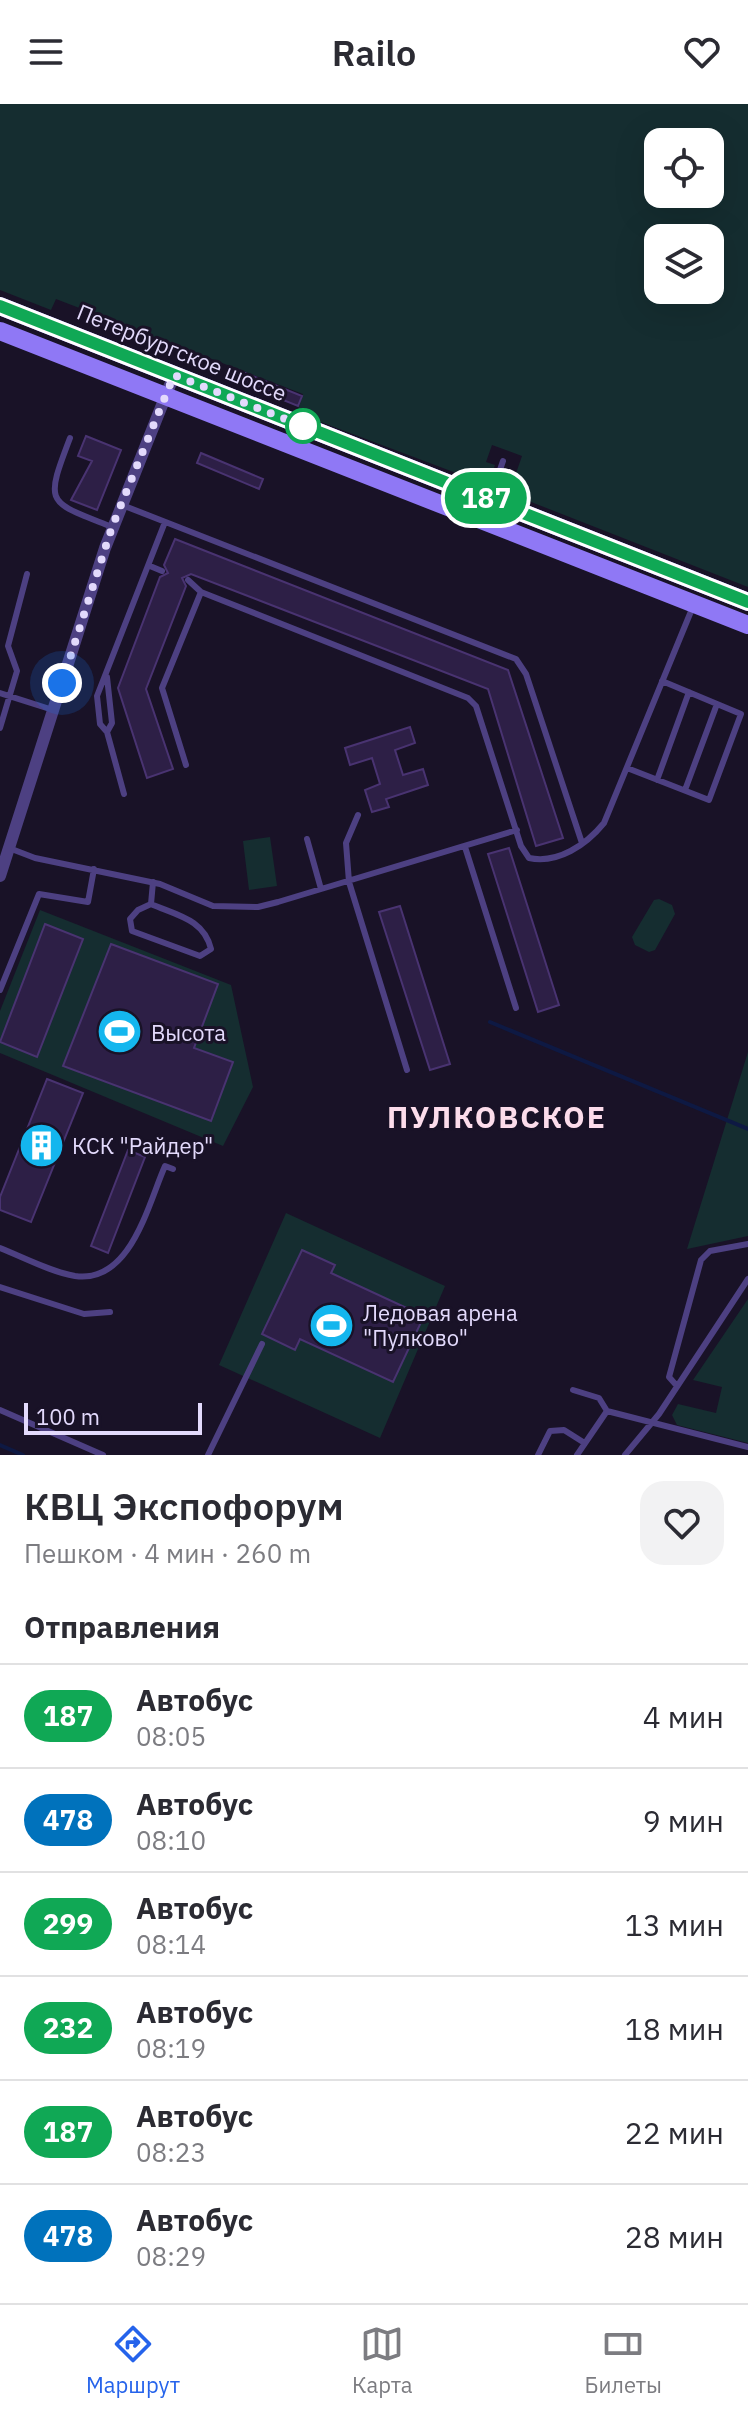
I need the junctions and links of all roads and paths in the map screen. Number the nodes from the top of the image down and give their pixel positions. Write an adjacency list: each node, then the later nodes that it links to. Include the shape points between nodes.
1 (0, 306): 3 (main road, Петербургское шоссе)
2 (0, 331): 4 (main road)
3 (174, 375): 4 (street); 7 (main road, Петербургское шоссе)
4 (166, 396): 8 (street); 17 (main road)
5 (70, 438): 10 (lane, via 53,484 54,496 61,506)
6 (503, 461): 7 (lane)
7 (490, 499): 16 (main road, Петербургское шоссе)
8 (122, 505): 9 (lane); 10 (street)
9 (165, 522): 11 (lane); 36 (lane, via 516,659 526,674)
10 (112, 527): 25 (street)
11 (150, 566): 12 (lane); 19 (lane)
12 (162, 571)
13 (27, 574): 23 (lane, via 8,646 17,671)
14 (188, 580): 15 (lane)
15 (201, 592): 28 (lane, via 162,688); 34 (lane, via 468,698 476,706)
16 (748, 602)
17 (694, 604): 18 (main road); 20 (lane)
18 (748, 625)
19 (107, 676): 27 (lane, via 112,723); 27 (lane, via 97,704)
20 (662, 681): 21 (lane); 29 (lane)
21 (689, 692): 24 (lane); 30 (lane)
22 (0, 693): 23 (lane)
23 (11, 696): 25 (lane); 26 (lane)
24 (717, 704): 31 (lane); 31 (lane, via 741,714 709,800)
25 (53, 710): 38 (street)
26 (0, 728)
27 (107, 732): 32 (lane)
28 (186, 765)
29 (627, 768): 30 (lane); 36 (lane, via 604,823)
30 (657, 780): 31 (lane)
31 (685, 790)
32 (124, 794)
33 (358, 815): 42 (lane, via 346,843)
34 (517, 830): 36 (lane, via 529,858 541,860); 37 (lane)
35 (307, 839): 43 (lane)
36 (582, 843)
37 (465, 847): 42 (lane); 46 (lane)
38 (9, 848): 39 (lane); 40 (street)
39 (94, 869): 41 (lane); 45 (lane, via 88,902 39,894)
40 (0, 876)
41 (153, 882): 43 (lane, via 213,906 240,908); 44 (lane)
42 (349, 882): 43 (lane); 47 (lane)
43 (321, 889)
44 (151, 904): 44 (lane, via 130,919 132,931 200,956 211,949 196,923)
45 (0, 990)
46 (516, 1008)
47 (407, 1070)
48 (173, 1169): 50 (lane, via 165,1166 126,1254 110,1269 75,1276)
49 (748, 1244): 55 (lane, via 710,1251 701,1260 669,1377)
50 (0, 1248)
51 (747, 1283): 55 (lane)
52 (0, 1287): 53 (lane, via 84,1314)
53 (110, 1312)
54 (262, 1344): 63 (lane)
55 (677, 1386): 59 (lane)
56 (573, 1390): 58 (lane, via 599,1398)
57 (0, 1410): 62 (lane)
58 (607, 1411): 59 (lane); 60 (lane)
59 (649, 1423): 61 (lane); 66 (lane)
60 (583, 1442): 64 (lane, via 564,1430 550,1431); 65 (lane)
61 (748, 1447)
62 (103, 1455)
63 (208, 1455)
64 (538, 1455)
65 (577, 1455)
66 (625, 1455)

